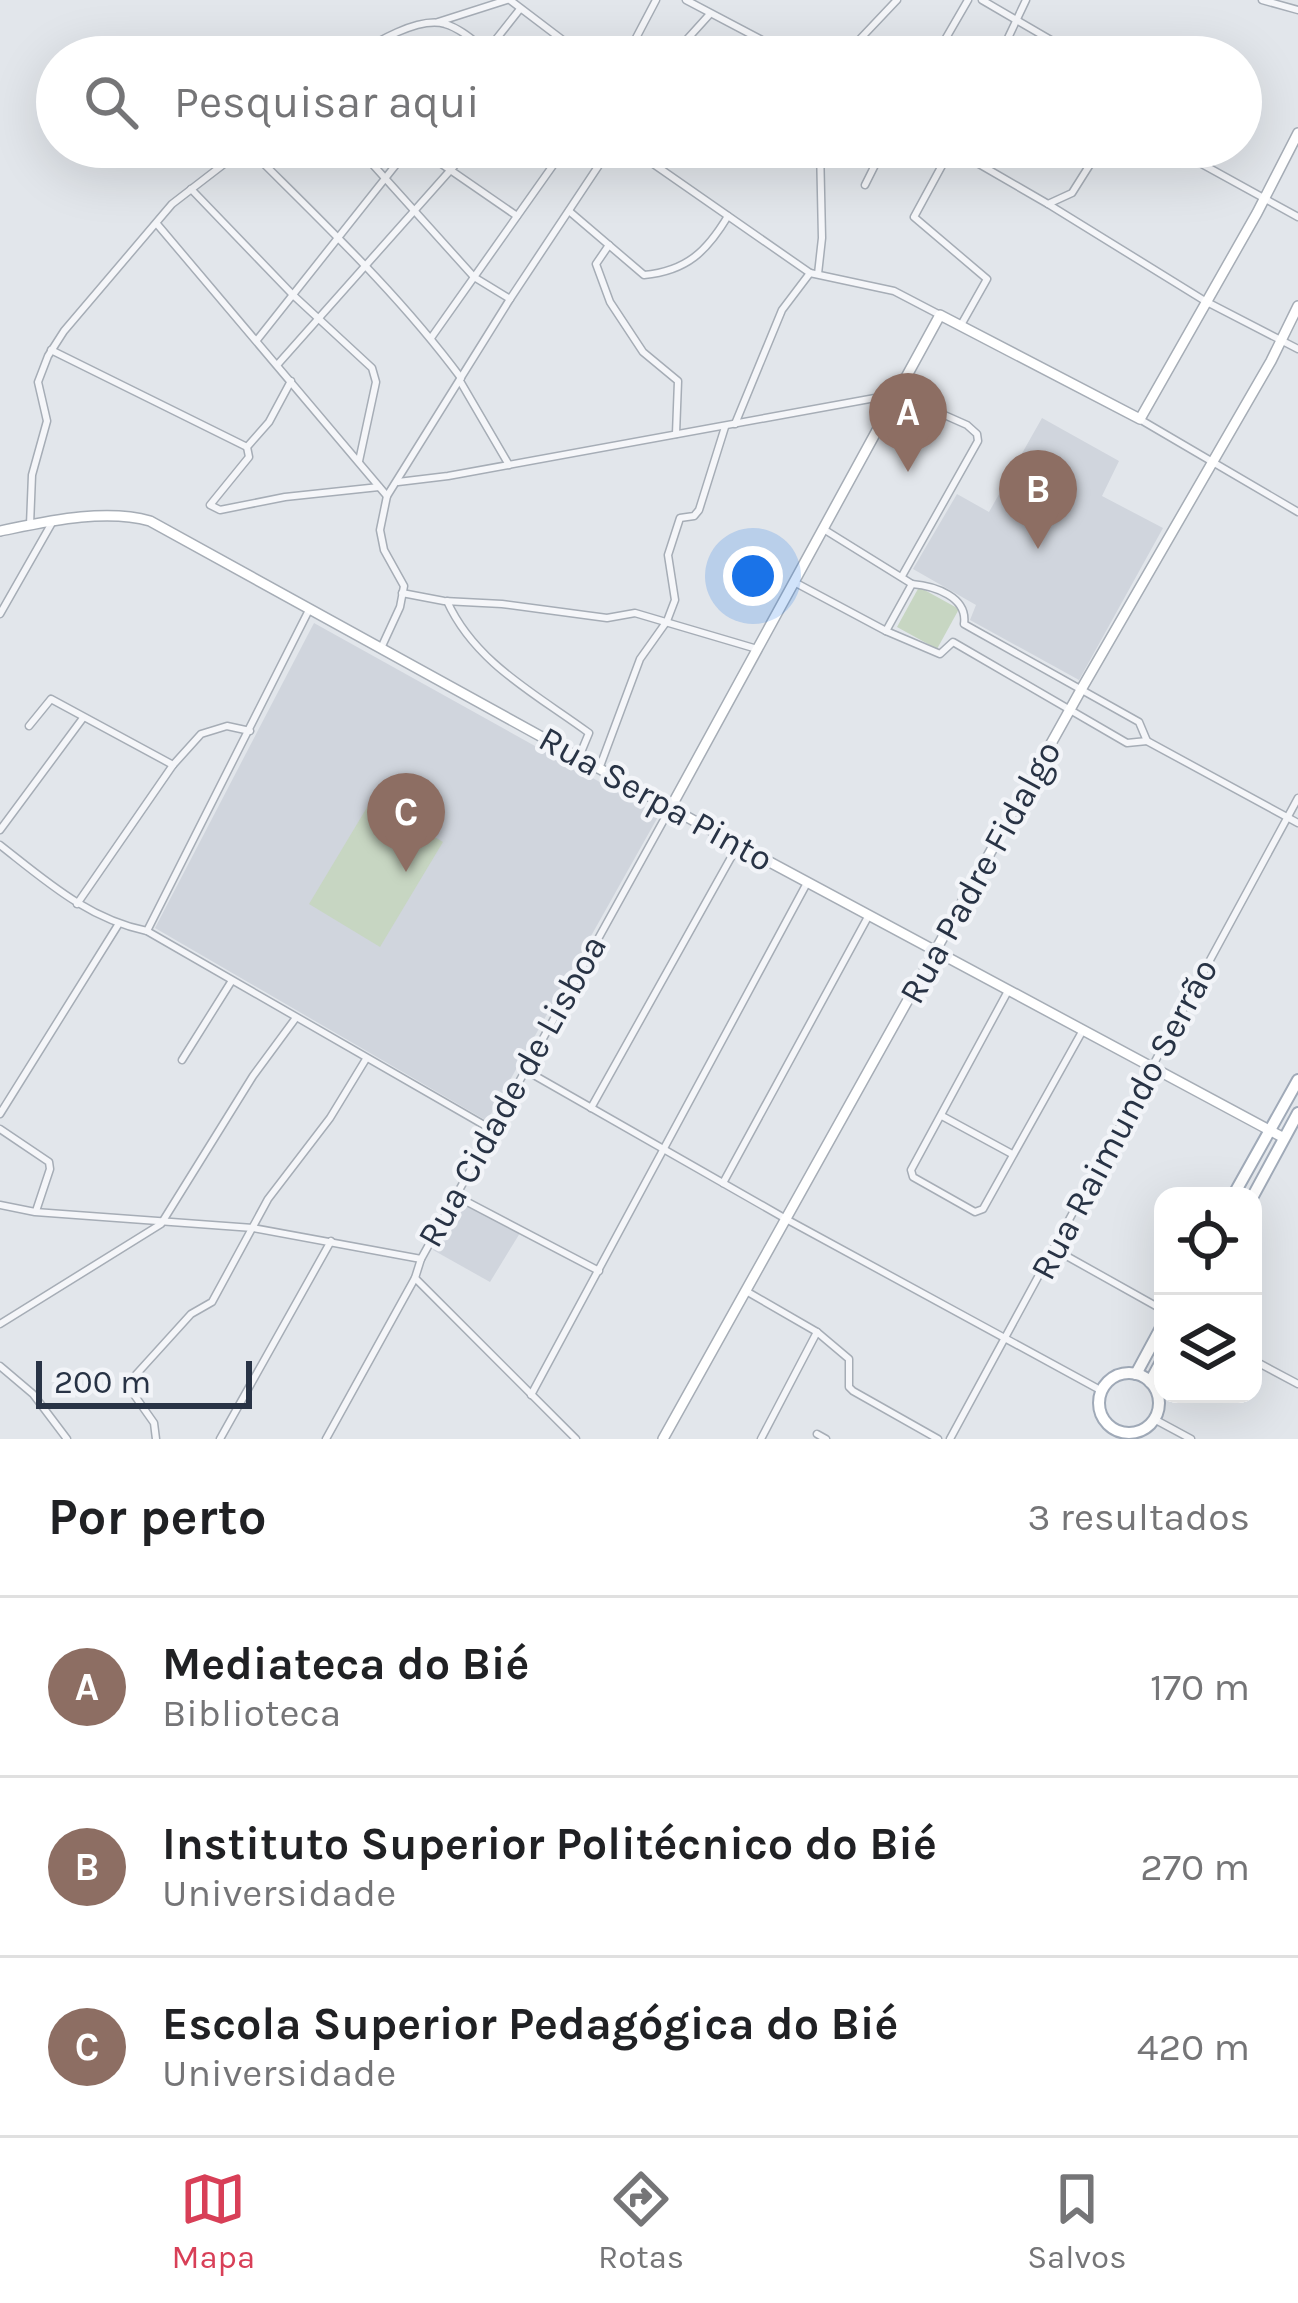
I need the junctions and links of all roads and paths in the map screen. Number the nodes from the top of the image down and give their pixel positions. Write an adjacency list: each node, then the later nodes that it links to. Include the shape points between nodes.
1 (508, 0): 9 (street); 13 (street)
2 (656, 0): 18 (street)
3 (686, 0): 11 (street)
4 (897, 0): 21 (street)
5 (968, 0): 22 (street)
6 (982, 0): 12 (street)
7 (1026, 0): 12 (street)
8 (1265, 0): 10 (street)
9 (520, 9): 16 (street); 17 (street)
10 (1298, 10)
11 (709, 15): 19 (street); 20 (street)
12 (1017, 21): 23 (street); 24 (street)
13 (435, 23): 14 (street); 15 (street)
14 (394, 36)
15 (463, 36)
16 (498, 36)
17 (557, 36)
18 (637, 36)
19 (690, 36)
20 (752, 36)
21 (863, 36)
22 (947, 36)
23 (1010, 36)
24 (1043, 36)
25 (1298, 133): 45 (street)
26 (218, 168): 44 (street)
27 (267, 168): 53 (street)
28 (377, 168): 42 (street)
29 (394, 168): 42 (street)
30 (446, 168): 41 (street)
31 (453, 168): 41 (street)
32 (551, 168): 49 (street)
33 (597, 168): 48 (street)
34 (658, 168): 50 (street)
35 (822, 168): 56 (street)
36 (874, 168): 43 (street)
37 (941, 168): 64 (street, via 914,217 987,278)
38 (987, 168): 46 (street)
39 (1088, 168): 46 (street, via 1072,194)
40 (1209, 168): 45 (street)
41 (450, 171): 47 (street); 49 (street)
42 (386, 177): 47 (street); 53 (street)
43 (865, 185)
44 (191, 189): 52 (street); 58 (street)
45 (1264, 199): 51 (street); 60 (street)
46 (1048, 204): 60 (street)
47 (415, 210): 55 (street); 57 (street)
48 (569, 211): 54 (street); 59 (street)
49 (517, 216): 57 (street)
50 (728, 216): 54 (street, via 704,253 661,274 642,274); 56 (street)
51 (1298, 217)
52 (157, 224): 66 (street); 69 (street)
53 (340, 240): 55 (street); 58 (street)
54 (609, 245): 76 (street, via 596,264 610,302 648,359 678,381)
55 (368, 266): 63 (street); 65 (street)
56 (814, 273): 62 (street, via 894,291); 75 (street, via 782,310)
57 (474, 277): 59 (street); 65 (street)
58 (293, 295): 63 (street); 66 (street)
59 (510, 299): 71 (street)
60 (1205, 301): 67 (street); 74 (street)
61 (1298, 306): 67 (street, Rua Padre Fidalgo)
62 (940, 314): 64 (street); 73 (street)
63 (322, 319): 70 (street); 78 (street, via 376,374)
64 (961, 325): 74 (street)
65 (431, 338): 71 (street)
66 (257, 340): 70 (street)
67 (1281, 340): 68 (street); 79 (street, Rua Padre Fidalgo)
68 (1298, 349)
69 (52, 350): 77 (street); 86 (street, via 38,382 47,421)
70 (277, 364): 72 (street)
71 (460, 380): 80 (street); 81 (street)
72 (291, 381): 77 (street); 78 (street)
73 (897, 394): 75 (street); 87 (street); 89 (street, via 977,434)
74 (1140, 419): 79 (street)
75 (730, 424): 76 (street); 96 (street, via 699,510 680,519 669,546 676,595)
76 (676, 434): 80 (street)
77 (247, 448): 82 (street, via 249,458 210,500 213,507)
78 (358, 462): 82 (street)
79 (1210, 463): 84 (street); 102 (street, Rua Padre Fidalgo)
80 (509, 465): 81 (street)
81 (398, 482): 83 (street)
82 (379, 487): 83 (street)
83 (387, 496): 92 (street, via 380,530)
84 (1298, 512)
85 (53, 521): 86 (street, Rua Serpa Pinto); 94 (street, Rua Serpa Pinto, via 150,520); 95 (street)
86 (30, 525): 88 (street, Rua Serpa Pinto)
87 (825, 530): 89 (street); 90 (street)
88 (0, 531)
89 (902, 576): 91 (street)
90 (796, 583): 98 (street); 101 (street)
91 (912, 584): 97 (street, via 962,604); 98 (street)
92 (402, 593): 93 (street); 100 (street)
93 (447, 601): 96 (street); 108 (street, via 488,661 589,733)
94 (311, 607): 100 (street, Rua Serpa Pinto); 106 (street)
95 (0, 614)
96 (667, 621): 101 (street); 110 (street, via 640,659)
97 (964, 624): 99 (street); 102 (street)
98 (886, 631): 99 (street, via 940,654)
99 (953, 643): 103 (street)
100 (382, 646): 108 (street, Rua Serpa Pinto)
101 (760, 650): 112 (street)
102 (1082, 688): 103 (street, Rua Padre Fidalgo); 107 (street, via 1139,722)
103 (1070, 711): 107 (street, via 1127,743); 123 (street, Rua Padre Fidalgo)
104 (83, 718): 105 (street, via 51,699); 109 (street); 115 (street)
105 (29, 726)
106 (250, 731): 109 (street, via 213,728); 122 (street)
107 (1147, 741): 113 (street)
108 (579, 757): 110 (street, Rua Serpa Pinto)
109 (173, 765): 119 (street)
110 (599, 769): 112 (street, Rua Serpa Pinto)
111 (1298, 798): 113 (street, Rua Raimundo Serrão)
112 (671, 807): 117 (street, Rua Serpa Pinto); 131 (street, Rua Cidade de Lisboa)
113 (1287, 818): 114 (street); 130 (street, Rua Raimundo Serrão)
114 (1298, 823)
115 (0, 830)
116 (0, 845): 119 (street)
117 (738, 845): 118 (street, Rua Serpa Pinto); 133 (street)
118 (807, 883): 120 (street, Rua Serpa Pinto); 142 (street)
119 (77, 904): 121 (street)
120 (869, 915): 123 (street, Rua Serpa Pinto); 144 (street)
121 (118, 925): 122 (street); 135 (street)
122 (147, 931): 124 (street)
123 (935, 951): 125 (street, Rua Serpa Pinto); 150 (street, Rua Padre Fidalgo)
124 (231, 982): 126 (street); 129 (street)
125 (1008, 991): 127 (street, Rua Serpa Pinto); 136 (street)
126 (295, 1018): 128 (street); 151 (street)
127 (1083, 1030): 130 (street, Rua Serpa Pinto); 143 (street)
128 (367, 1059): 137 (street); 152 (street)
129 (182, 1060)
130 (1153, 1065): 139 (street, Rua Serpa Pinto); 154 (street, Rua Raimundo Serrão)
131 (525, 1070): 133 (street); 137 (street, Rua Cidade de Lisboa)
132 (1298, 1080): 139 (main road)
133 (591, 1108): 142 (street)
134 (1298, 1113): 140 (main road)
135 (0, 1114)
136 (942, 1116): 143 (street); 143 (street, via 911,1174 975,1212)
137 (491, 1129): 147 (street, Rua Cidade de Lisboa)
138 (0, 1130): 149 (street, via 49,1162)
139 (1270, 1130): 140 (street, Rua Serpa Pinto); 145 (main road)
140 (1284, 1138): 141 (street, Rua Serpa Pinto); 146 (main road)
141 (1298, 1145)
142 (662, 1148): 144 (street); 156 (street)
143 (1013, 1155)
144 (723, 1183): 150 (street)
145 (1238, 1187)
146 (1257, 1187)
147 (454, 1196): 155 (street, Rua Cidade de Lisboa); 156 (street)
148 (0, 1205): 149 (street, Rua Cidade de Lisboa)
149 (35, 1212): 151 (street, Rua Cidade de Lisboa)
150 (786, 1219): 158 (street, Rua Padre Fidalgo); 162 (street)
151 (160, 1224): 152 (street, Rua Cidade de Lisboa); 160 (street)
152 (253, 1228): 153 (street, Rua Cidade de Lisboa); 177 (street, via 212,1301 132,1379)
153 (331, 1241): 155 (street, Rua Cidade de Lisboa); 178 (street)
154 (1054, 1249): 159 (street); 162 (street, Rua Raimundo Serrão)
155 (421, 1259): 157 (street)
156 (598, 1270): 171 (street)
157 (415, 1278): 171 (street); 179 (street)
158 (746, 1291): 161 (street); 181 (street, Rua Padre Fidalgo)
159 (1154, 1305)
160 (0, 1324)
161 (818, 1332): 182 (street); 184 (street, via 849,1359 853,1391)
162 (1006, 1337): 170 (street); 185 (street, Rua Raimundo Serrão)
163 (1154, 1341): 166 (main road)
164 (1262, 1365): 169 (street)
165 (0, 1366): 176 (street)
166 (1136, 1374): 168 (main road); 170 (main road, via 1115,1377)
167 (1154, 1375): 168 (main road)
168 (1150, 1382): 172 (main road, via 1159,1400)
169 (1298, 1384)
170 (1102, 1391): 173 (main road)
171 (531, 1395): 180 (street)
172 (1154, 1419): 175 (main road); 187 (street)
173 (1109, 1426): 175 (main road); 186 (main road)
174 (817, 1434): 183 (street)
175 (1120, 1436)
176 (67, 1439)
177 (156, 1439)
178 (220, 1439)
179 (326, 1439)
180 (576, 1439)
181 (663, 1439)
182 (761, 1439)
183 (826, 1439)
184 (938, 1439)
185 (950, 1439)
186 (1102, 1439)
187 (1191, 1439)

